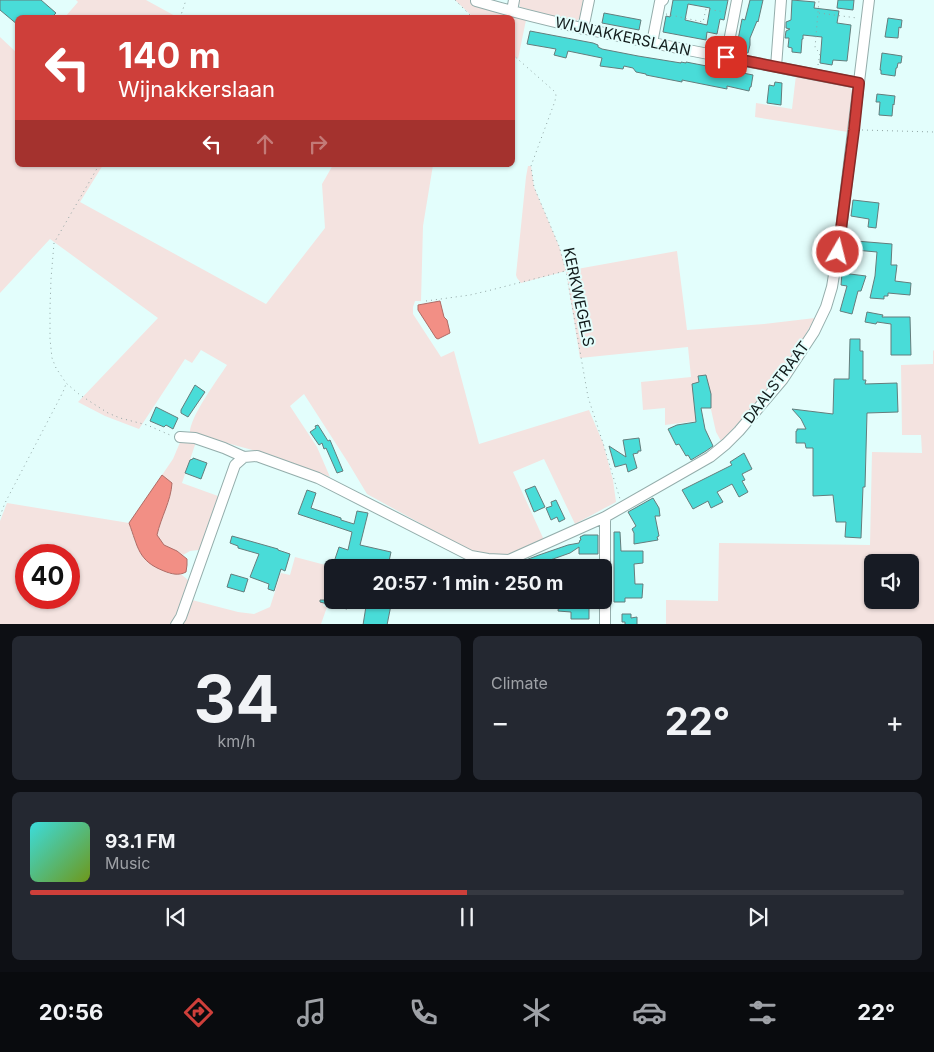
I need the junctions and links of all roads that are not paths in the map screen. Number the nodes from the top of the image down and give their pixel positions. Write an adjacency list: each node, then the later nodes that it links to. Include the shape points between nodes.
1 (514, 0): 8 (street)
2 (589, 0): 9 (street)
3 (736, 0): 11 (street)
4 (781, 0): 12 (street)
5 (869, 0): 13 (street, DAALSTRAAT)
6 (476, 1): 8 (street, WIJNAKKERSLAAN)
7 (660, 5): 10 (street)
8 (512, 12): 9 (street, WIJNAKKERSLAAN)
9 (583, 29): 10 (street, WIJNAKKERSLAAN)
10 (652, 44): 11 (street, WIJNAKKERSLAAN)
11 (726, 57): 12 (street, WIJNAKKERSLAAN)
12 (776, 67): 13 (street, WIJNAKKERSLAAN)
13 (859, 83): 16 (street, DAALSTRAAT, via 834,273 826,307 814,332 783,379 726,444 710,457)
14 (180, 437): 15 (street, DAALSTRAAT, via 196,438)
15 (244, 457): 16 (street, DAALSTRAAT, via 257,456 318,478 471,556 488,559 509,560); 17 (street, via 235,464)
16 (605, 517): 18 (street)
17 (176, 624)
18 (605, 624)

